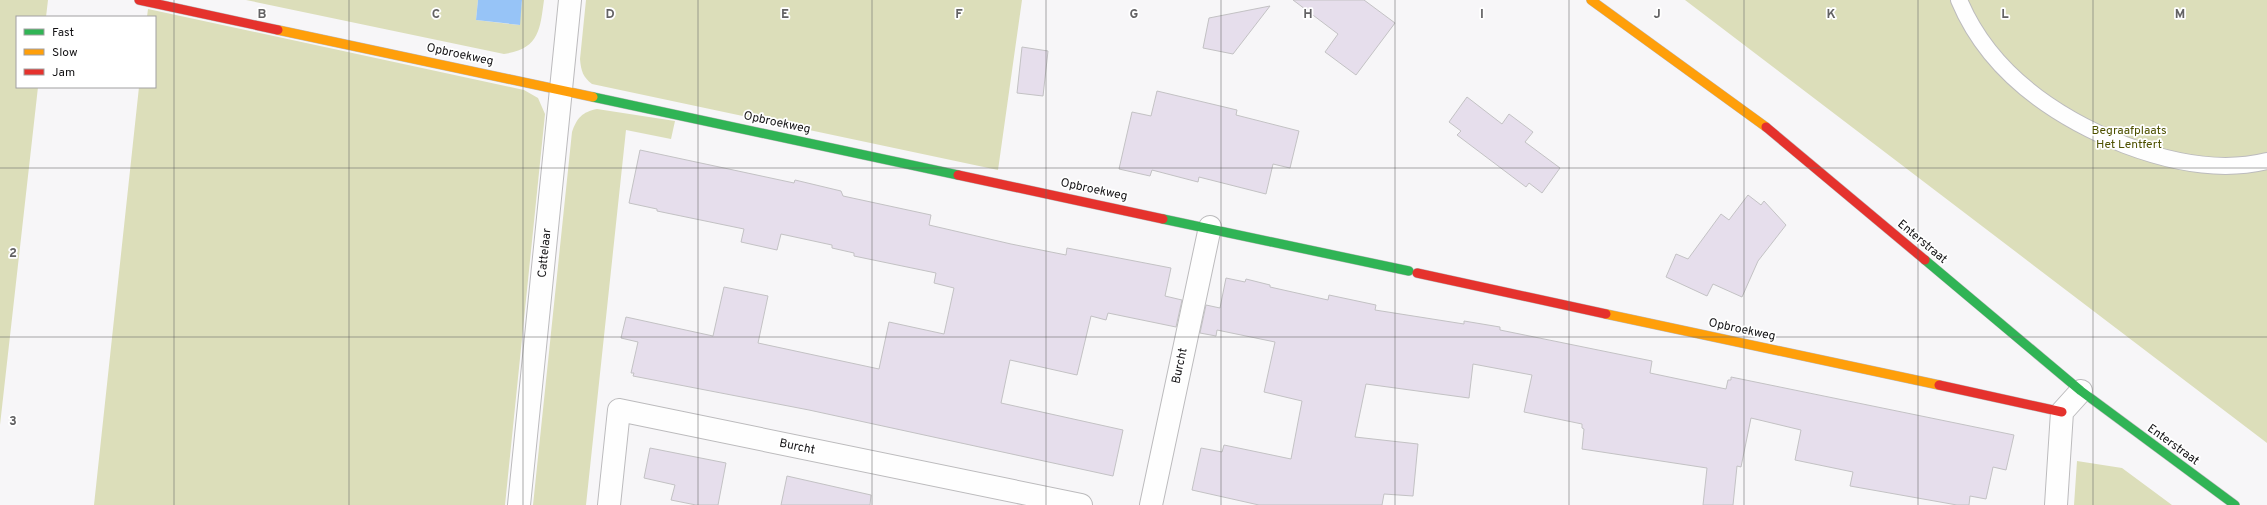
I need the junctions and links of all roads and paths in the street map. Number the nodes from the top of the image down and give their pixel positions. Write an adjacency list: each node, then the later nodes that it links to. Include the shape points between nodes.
1 (139, 0): 5 (street, Opbroekweg)
2 (570, 0): 5 (street, Cattelaar)
3 (1591, 0): 8 (street, Enterstraat, via 1757,119)
4 (1960, 0): 6 (lane, via 1980,40 1998,62 2040,100 2092,132 2156,156 2206,166)
5 (561, 90): 7 (street, Opbroekweg); 11 (street, Cattelaar)
6 (2267, 161)
7 (1210, 227): 9 (street, Opbroekweg); 13 (street, Burcht)
8 (2081, 391): 9 (street); 15 (street, Enterstraat)
9 (2062, 412): 14 (street)
10 (1074, 504): 12 (street, Burcht, via 618,410)
11 (520, 505)
12 (609, 505)
13 (1151, 505)
14 (2056, 505)
15 (2235, 505)

